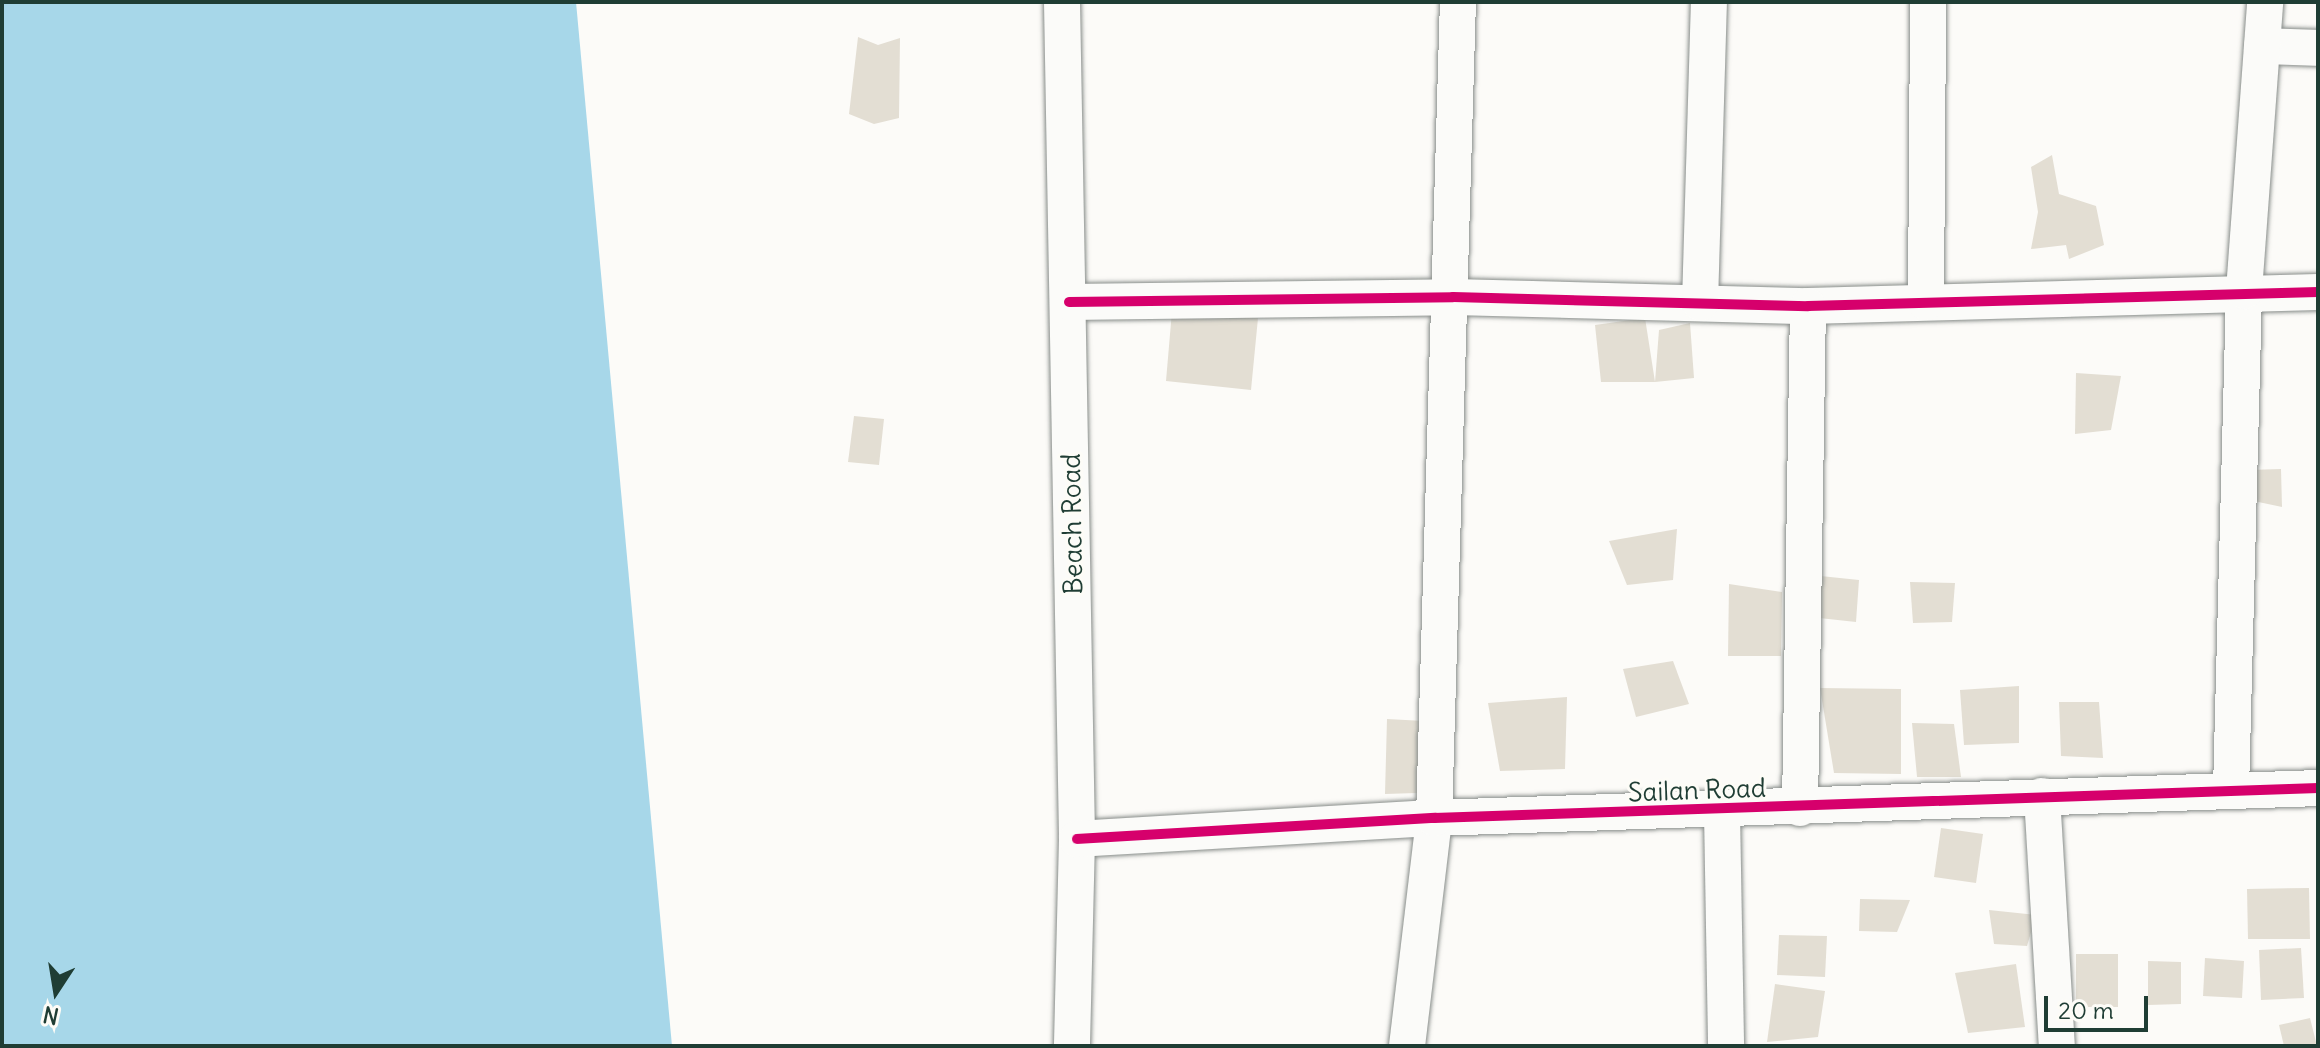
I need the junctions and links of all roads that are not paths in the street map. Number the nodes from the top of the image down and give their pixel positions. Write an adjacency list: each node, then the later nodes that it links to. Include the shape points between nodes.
1 (1062, 2): 11 (street, Beach Road)
2 (1458, 2): 10 (street)
3 (1709, 2): 13 (street)
4 (1928, 2): 12 (street)
5 (2265, 2): 6 (street)
6 (2262, 46): 7 (street); 8 (street)
7 (2318, 48)
8 (2244, 291): 9 (street); 12 (street); 16 (street)
9 (2318, 292)
10 (1453, 297): 11 (street); 13 (street); 20 (street)
11 (1069, 302): 21 (street, Beach Road)
12 (1926, 302): 14 (street)
13 (1700, 303): 14 (street)
14 (1808, 306): 18 (street)
15 (2318, 788): 16 (street, Sailan Road)
16 (2231, 790): 17 (street, Sailan Road)
17 (2042, 796): 18 (street, Sailan Road); 25 (street)
18 (1800, 808): 19 (street, Sailan Road)
19 (1722, 812): 20 (street, Sailan Road); 24 (street)
20 (1434, 818): 21 (street, Sailan Road); 23 (street)
21 (1077, 839): 22 (street, Beach Road)
22 (1072, 1046)
23 (1407, 1046)
24 (1726, 1046)
25 (2057, 1046)

